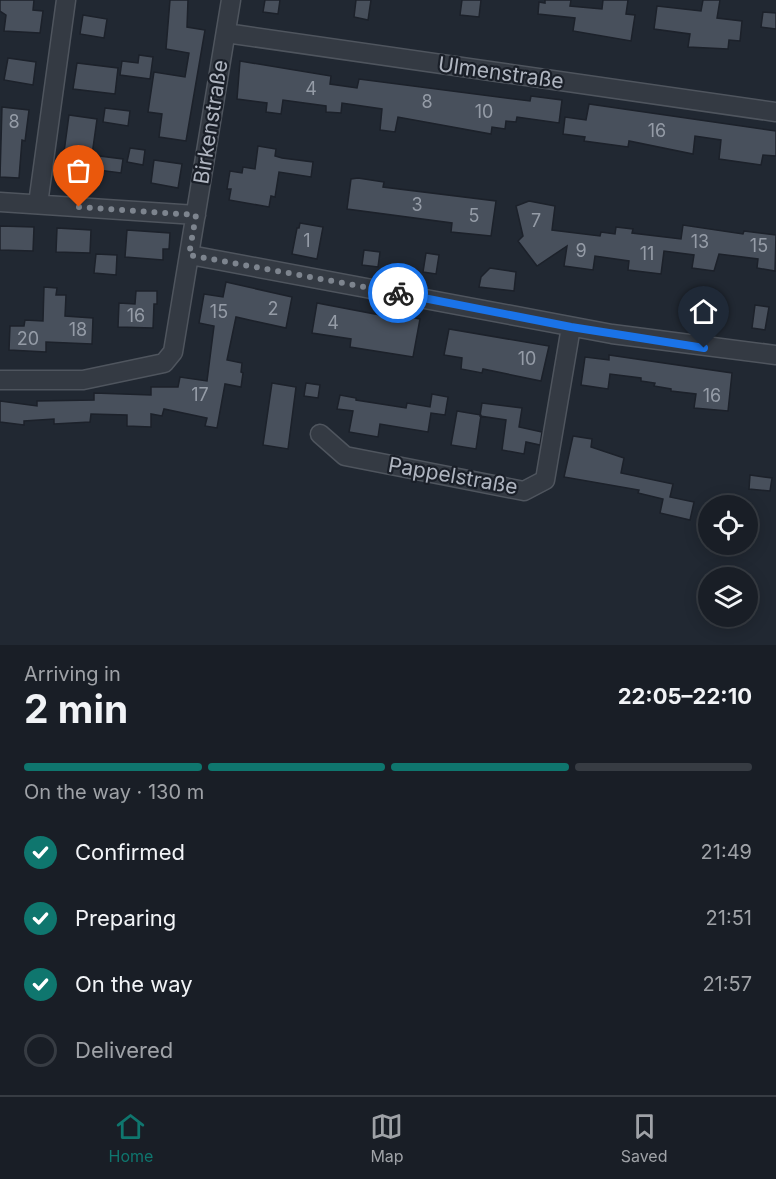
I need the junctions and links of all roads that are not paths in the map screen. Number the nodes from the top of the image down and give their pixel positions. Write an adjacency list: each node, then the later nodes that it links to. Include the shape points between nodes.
1 (66, 0): 6 (street)
2 (231, 0): 3 (street, Birkenstraße)
3 (226, 33): 4 (street, Ulmenstraße); 7 (street, Birkenstraße)
4 (776, 112)
5 (0, 202): 6 (street)
6 (38, 204): 7 (street)
7 (196, 215): 8 (street, Birkenstraße)
8 (189, 255): 9 (street); 11 (street, Birkenstraße, via 172,352 164,363 83,380)
9 (571, 327): 10 (street); 12 (street, Pappelstraße, via 544,480 524,491 345,456)
10 (776, 355)
11 (0, 380)
12 (320, 434)

